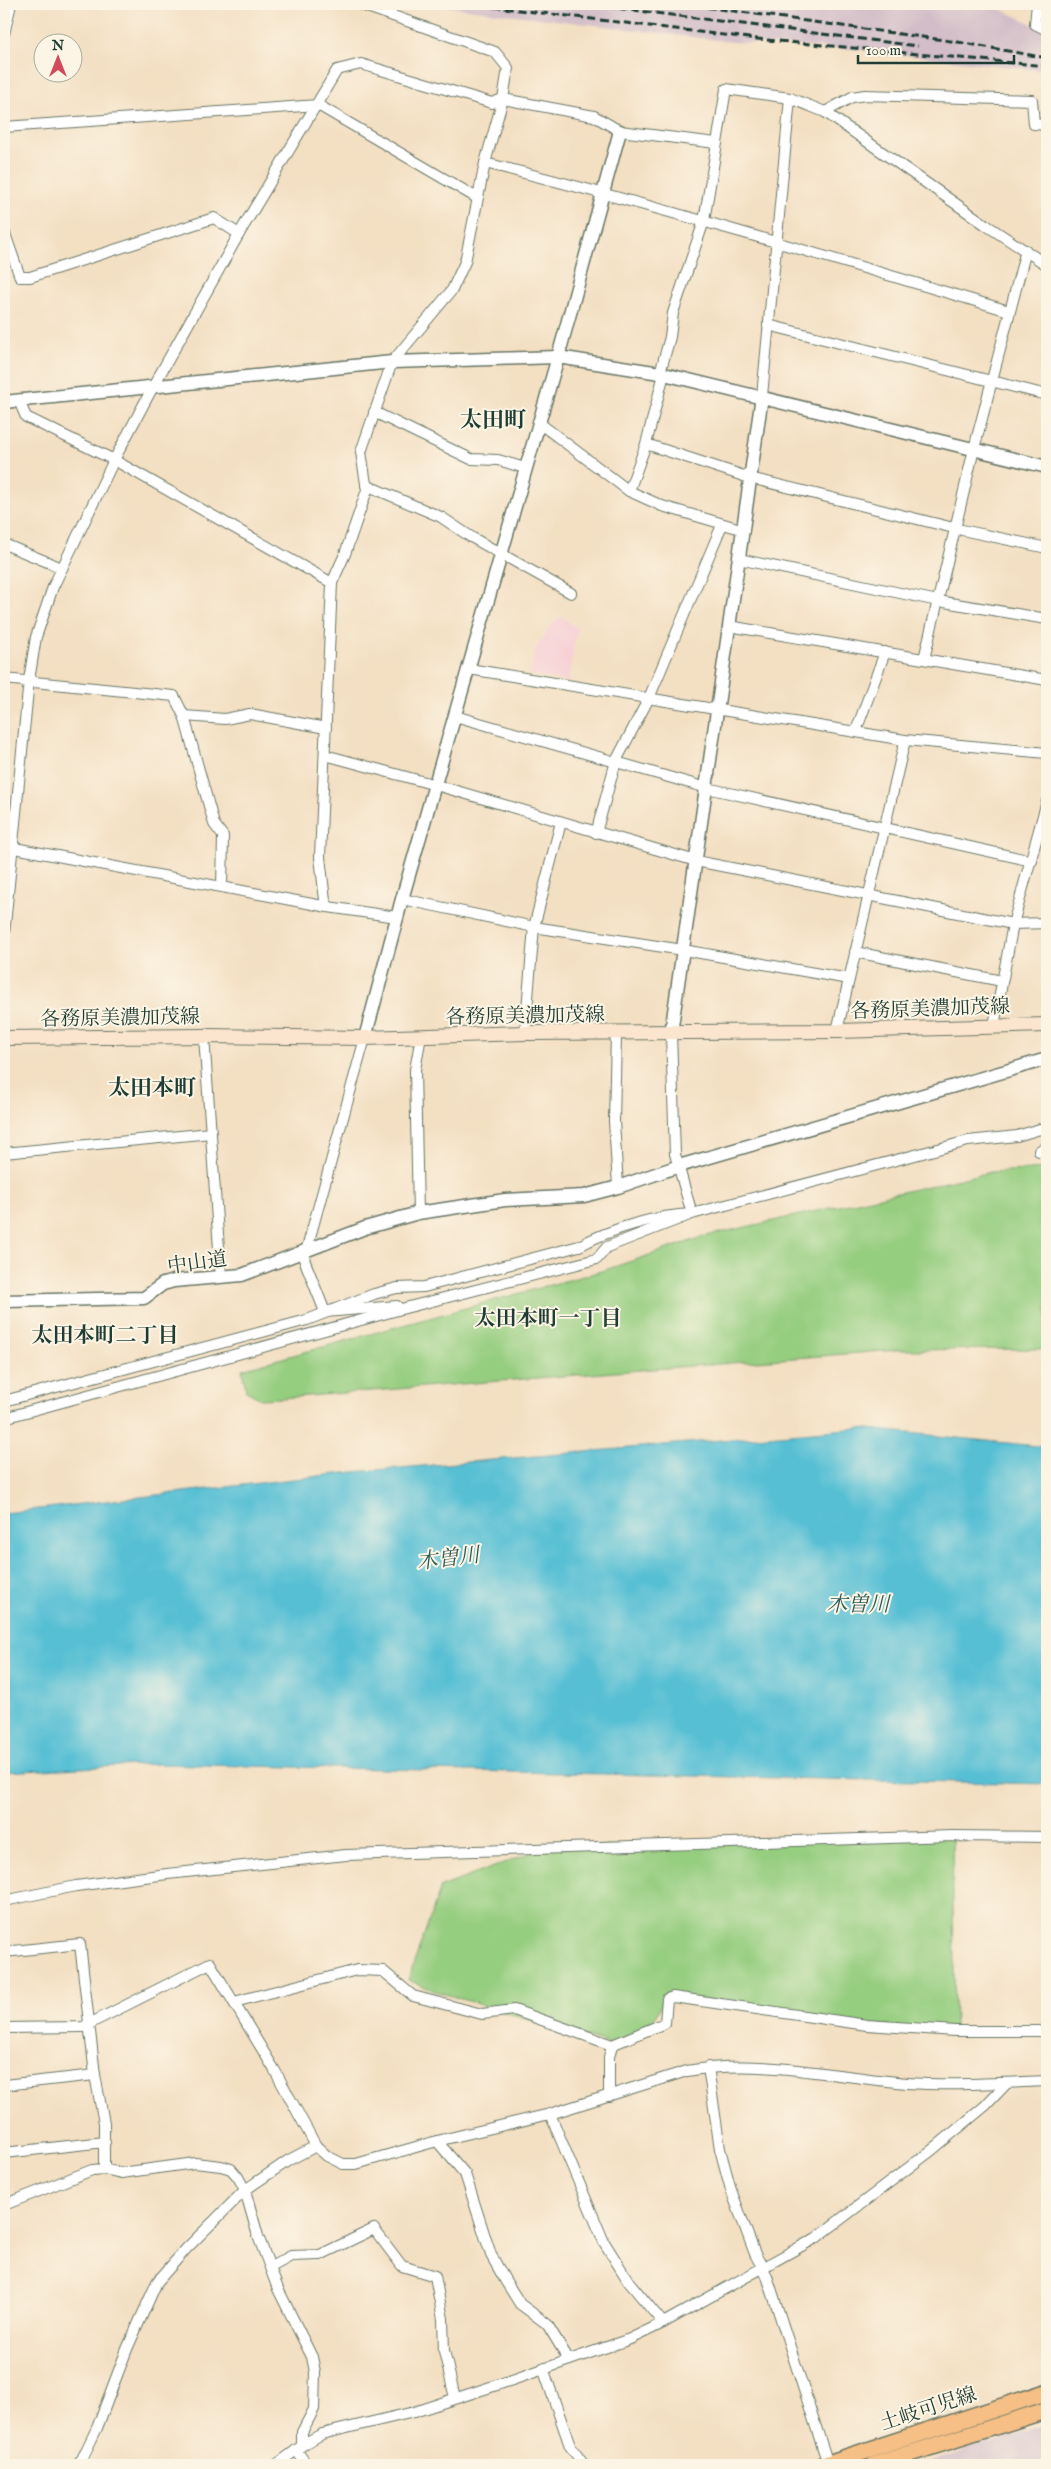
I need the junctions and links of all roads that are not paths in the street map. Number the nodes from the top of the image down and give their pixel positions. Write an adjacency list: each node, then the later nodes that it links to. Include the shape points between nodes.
1 (12, 4): 5 (street)
2 (358, 4): 7 (street, via 495,52 508,68)
3 (1037, 4): 4 (street, via 1035,24)
4 (1047, 30)
5 (4, 34)
6 (790, 98): 9 (street); 13 (street, via 726,89); 20 (street)
7 (503, 99): 8 (street, via 492,103 360,64 338,70); 12 (street, via 594,116); 14 (street)
8 (318, 105): 11 (street); 16 (street); 19 (street)
9 (824, 112): 10 (street, via 852,97 865,95 1032,100 1034,124); 21 (street)
10 (1047, 125)
11 (4, 127)
12 (620, 131): 13 (street); 15 (street)
13 (716, 143): 17 (street)
14 (485, 163): 15 (street); 16 (street)
15 (602, 193): 17 (street); 25 (street)
16 (477, 198): 26 (street, via 465,262 452,290)
17 (704, 221): 20 (street); 27 (street, via 673,313)
18 (4, 231): 19 (street, via 20,276 30,277 214,218)
19 (239, 234): 29 (street)
20 (776, 241): 23 (street); 24 (street)
21 (1026, 250): 22 (street); 23 (street)
22 (1047, 265)
23 (1009, 311): 28 (street)
24 (768, 324): 28 (street); 31 (street)
25 (558, 357): 26 (street); 27 (street); 35 (street)
26 (392, 362): 29 (street); 34 (street)
27 (662, 373): 31 (street); 36 (street)
28 (991, 381): 30 (street); 37 (street)
29 (154, 385): 32 (street); 38 (street)
30 (1047, 395)
31 (762, 396): 37 (street); 41 (street)
32 (19, 401): 33 (street); 38 (street, via 26,417)
33 (4, 402)
34 (374, 412): 40 (street, via 471,459 498,460); 42 (street, via 360,452)
35 (538, 422): 40 (street); 43 (street)
36 (646, 444): 41 (street); 43 (street)
37 (974, 449): 39 (street); 45 (street)
38 (114, 460): 51 (street); 52 (street)
39 (1047, 467)
40 (525, 468): 49 (street)
41 (750, 478): 45 (street); 46 (street)
42 (366, 485): 49 (street, via 441,517); 52 (street, via 345,554)
43 (630, 491): 44 (street, via 662,506)
44 (722, 525): 46 (street); 63 (street)
45 (955, 528): 48 (street); 54 (street)
46 (744, 530): 50 (street)
47 (4, 544): 51 (street)
48 (1047, 548)
49 (501, 553): 53 (street); 59 (street)
50 (739, 559): 54 (street); 56 (street)
51 (62, 568): 61 (street, via 36,637)
52 (332, 583): 67 (street)
53 (571, 593)
54 (938, 602): 55 (street); 58 (street)
55 (1047, 619)
56 (729, 626): 57 (street); 64 (street)
57 (885, 652): 58 (street); 68 (street)
58 (924, 658): 62 (street)
59 (469, 669): 63 (street); 66 (street)
60 (4, 678): 61 (street)
61 (29, 680): 65 (street, via 174,696); 79 (street)
62 (1047, 680)
63 (649, 698): 64 (street); 72 (street)
64 (718, 709): 68 (street); 74 (street)
65 (184, 716): 67 (street, via 225,719 250,714); 82 (street, via 211,816 223,836)
66 (455, 716): 72 (street); 73 (street)
67 (326, 728): 71 (street)
68 (856, 731): 69 (street)
69 (905, 740): 70 (street); 77 (street)
70 (1047, 753)
71 (325, 755): 73 (street); 85 (street, via 320,857)
72 (616, 761): 74 (street); 78 (street)
73 (436, 785): 76 (street); 84 (street)
74 (707, 788): 77 (street); 80 (street)
75 (1047, 801): 81 (street)
76 (561, 822): 78 (street); 89 (street)
77 (885, 826): 81 (street); 83 (street)
78 (596, 833): 80 (street)
79 (8, 846): 82 (street); 90 (street)
80 (696, 861): 83 (street); 91 (street)
81 (1032, 861): 88 (street)
82 (222, 887): 85 (street)
83 (868, 897): 88 (street); 92 (street)
84 (402, 899): 86 (street); 89 (street)
85 (328, 907): 86 (street)
86 (397, 917): 104 (street)
87 (1047, 923): 88 (street)
88 (1013, 924): 94 (street)
89 (534, 928): 91 (street); 99 (street)
90 (4, 935)
91 (683, 950): 93 (street); 98 (street)
92 (855, 952): 93 (street); 94 (street)
93 (849, 979): 97 (street)
94 (1002, 981): 96 (street)
95 (1047, 1025): 96 (main road, 各務原美濃加茂線)
96 (994, 1026): 97 (main road, 各務原美濃加茂線)
97 (837, 1031): 98 (main road, 各務原美濃加茂線)
98 (671, 1032): 100 (main road, 各務原美濃加茂線); 111 (street, via 675,1154)
99 (525, 1033): 100 (main road, 各務原美濃加茂線); 102 (main road, 各務原美濃加茂線)
100 (616, 1034): 112 (street, via 614,1121)
101 (204, 1036): 103 (main road, 各務原美濃加茂線); 104 (main road, 各務原美濃加茂線); 107 (street)
102 (421, 1036): 104 (main road, 各務原美濃加茂線); 113 (street, via 416,1070)
103 (4, 1038)
104 (365, 1038): 115 (street)
105 (1047, 1059): 111 (street, 中山道)
106 (1047, 1130): 114 (street, via 968,1141)
107 (211, 1133): 110 (street); 116 (street)
108 (1047, 1146): 109 (street, via 1039,1151)
109 (1047, 1152)
110 (4, 1153)
111 (679, 1166): 112 (street, 中山道); 114 (street)
112 (618, 1187): 113 (street, 中山道, via 584,1196 505,1200)
113 (418, 1213): 115 (street, 中山道, via 365,1228)
114 (692, 1214): 118 (street, via 607,1247 597,1259); 119 (street, via 673,1214 598,1235 579,1246 424,1287 397,1288)
115 (306, 1251): 116 (street, 中山道, via 250,1272); 119 (street, via 304,1259)
116 (220, 1277): 117 (street, 中山道, via 174,1281 163,1284 150,1296 137,1299)
117 (4, 1301)
118 (405, 1308): 119 (street); 121 (street)
119 (325, 1312): 120 (street, via 308,1320)
120 (4, 1401)
121 (4, 1418)
122 (1047, 1837): 123 (street, via 952,1836 346,1855 76,1886)
123 (4, 1901)
124 (4, 1952): 126 (street, via 80,1944)
125 (234, 2002): 126 (street, via 210,1963); 129 (street, via 357,1970 383,1971 413,1996 482,2014 514,2010); 139 (street)
126 (90, 2022): 127 (street, via 84,2026); 131 (street)
127 (4, 2028)
128 (1047, 2033): 129 (street, via 867,2025 673,1998 667,1999 665,2023)
129 (612, 2045): 135 (street, via 608,2057)
130 (708, 2067): 133 (street, via 775,2066 907,2083); 135 (street); 145 (street, via 722,2157 731,2190)
131 (95, 2075): 134 (street); 138 (street)
132 (1047, 2082): 133 (street)
133 (1006, 2083): 145 (street, via 962,2125 816,2238)
134 (4, 2085)
135 (608, 2096): 136 (street)
136 (550, 2114): 137 (street); 146 (street, via 604,2242 629,2282)
137 (437, 2141): 139 (street, via 356,2164 343,2164); 147 (street, via 465,2174 491,2255 504,2280 520,2304 547,2324)
138 (105, 2142): 140 (street); 141 (street)
139 (316, 2146): 142 (street, via 288,2160)
140 (4, 2153)
141 (104, 2169): 142 (street, via 122,2173 196,2163 221,2166 231,2169); 143 (street, via 92,2170)
142 (245, 2190): 144 (street, via 258,2236); 153 (street, via 158,2282 127,2349 97,2428)
143 (4, 2205)
144 (272, 2267): 150 (street, via 290,2256 320,2255 374,2229 402,2266 435,2276 443,2319 444,2351); 152 (street, via 278,2288 312,2356 315,2372 314,2409)
145 (762, 2268): 146 (street); 158 (street)
146 (664, 2323): 147 (street, via 630,2339)
147 (569, 2360): 148 (street)
148 (543, 2368): 150 (street); 157 (street, via 570,2446)
149 (1047, 2392): 158 (main road, 土岐可児線)
150 (455, 2398): 152 (street, via 322,2434)
151 (1047, 2410): 159 (main road, 土岐可児線)
152 (297, 2449): 154 (street); 155 (street); 156 (street)
153 (76, 2465)
154 (276, 2465)
155 (293, 2465)
156 (307, 2465)
157 (584, 2465)
158 (826, 2465)
159 (874, 2465)

